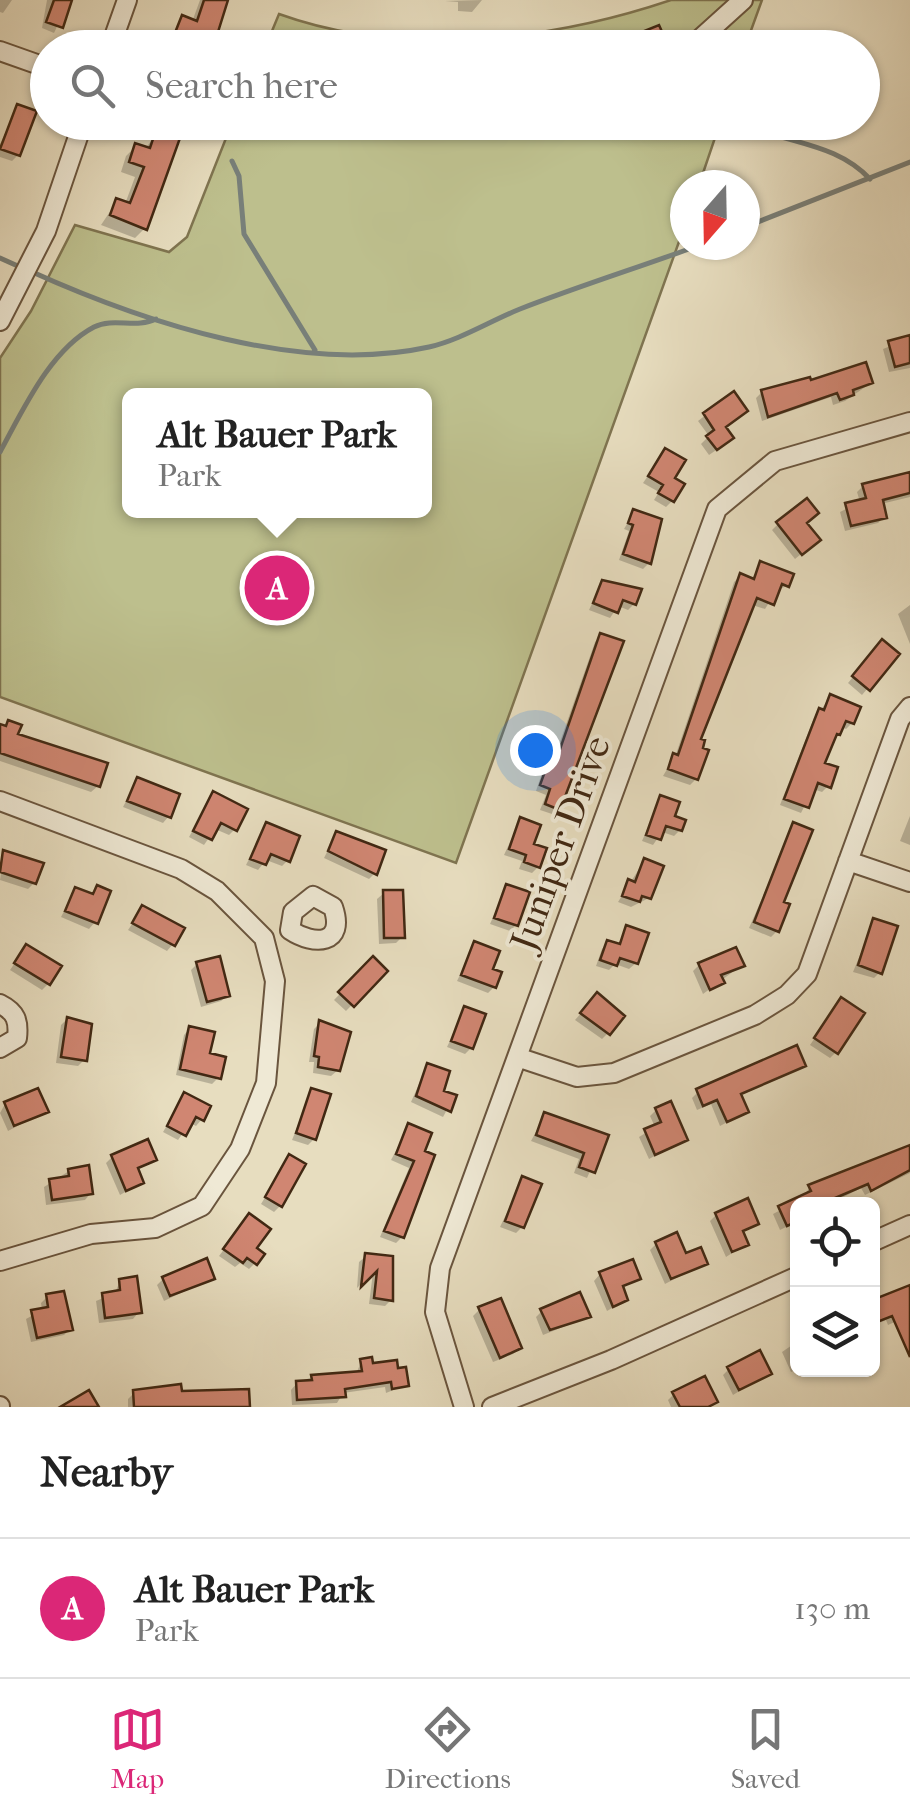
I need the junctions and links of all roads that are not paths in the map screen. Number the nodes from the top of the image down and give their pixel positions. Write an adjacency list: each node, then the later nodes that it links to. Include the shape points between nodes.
1 (127, 0): 3 (street)
2 (743, 0): 4 (street)
3 (116, 30)
4 (710, 30)
5 (0, 51): 6 (street)
6 (30, 62)
7 (76, 140): 8 (street, via 34,254)
8 (0, 321)
9 (910, 422): 18 (street, Juniper Drive, via 774,461 717,508)
10 (910, 707): 12 (street)
11 (0, 800): 15 (street, via 181,869 217,892)
12 (848, 861): 13 (street); 18 (street, via 807,974 755,1015 614,1072 577,1077)
13 (910, 882)
14 (290, 930): 15 (street)
15 (264, 938): 21 (street, via 275,981 266,1083 240,1150 202,1206 155,1228 91,1234)
16 (0, 1004): 17 (street, via 19,1023 17,1038)
17 (0, 1048)
18 (517, 1057): 23 (street, Juniper Drive, via 440,1268 435,1312)
19 (910, 1225): 20 (street)
20 (880, 1238)
21 (0, 1261)
22 (790, 1280): 24 (street)
23 (464, 1407)
24 (492, 1407)

